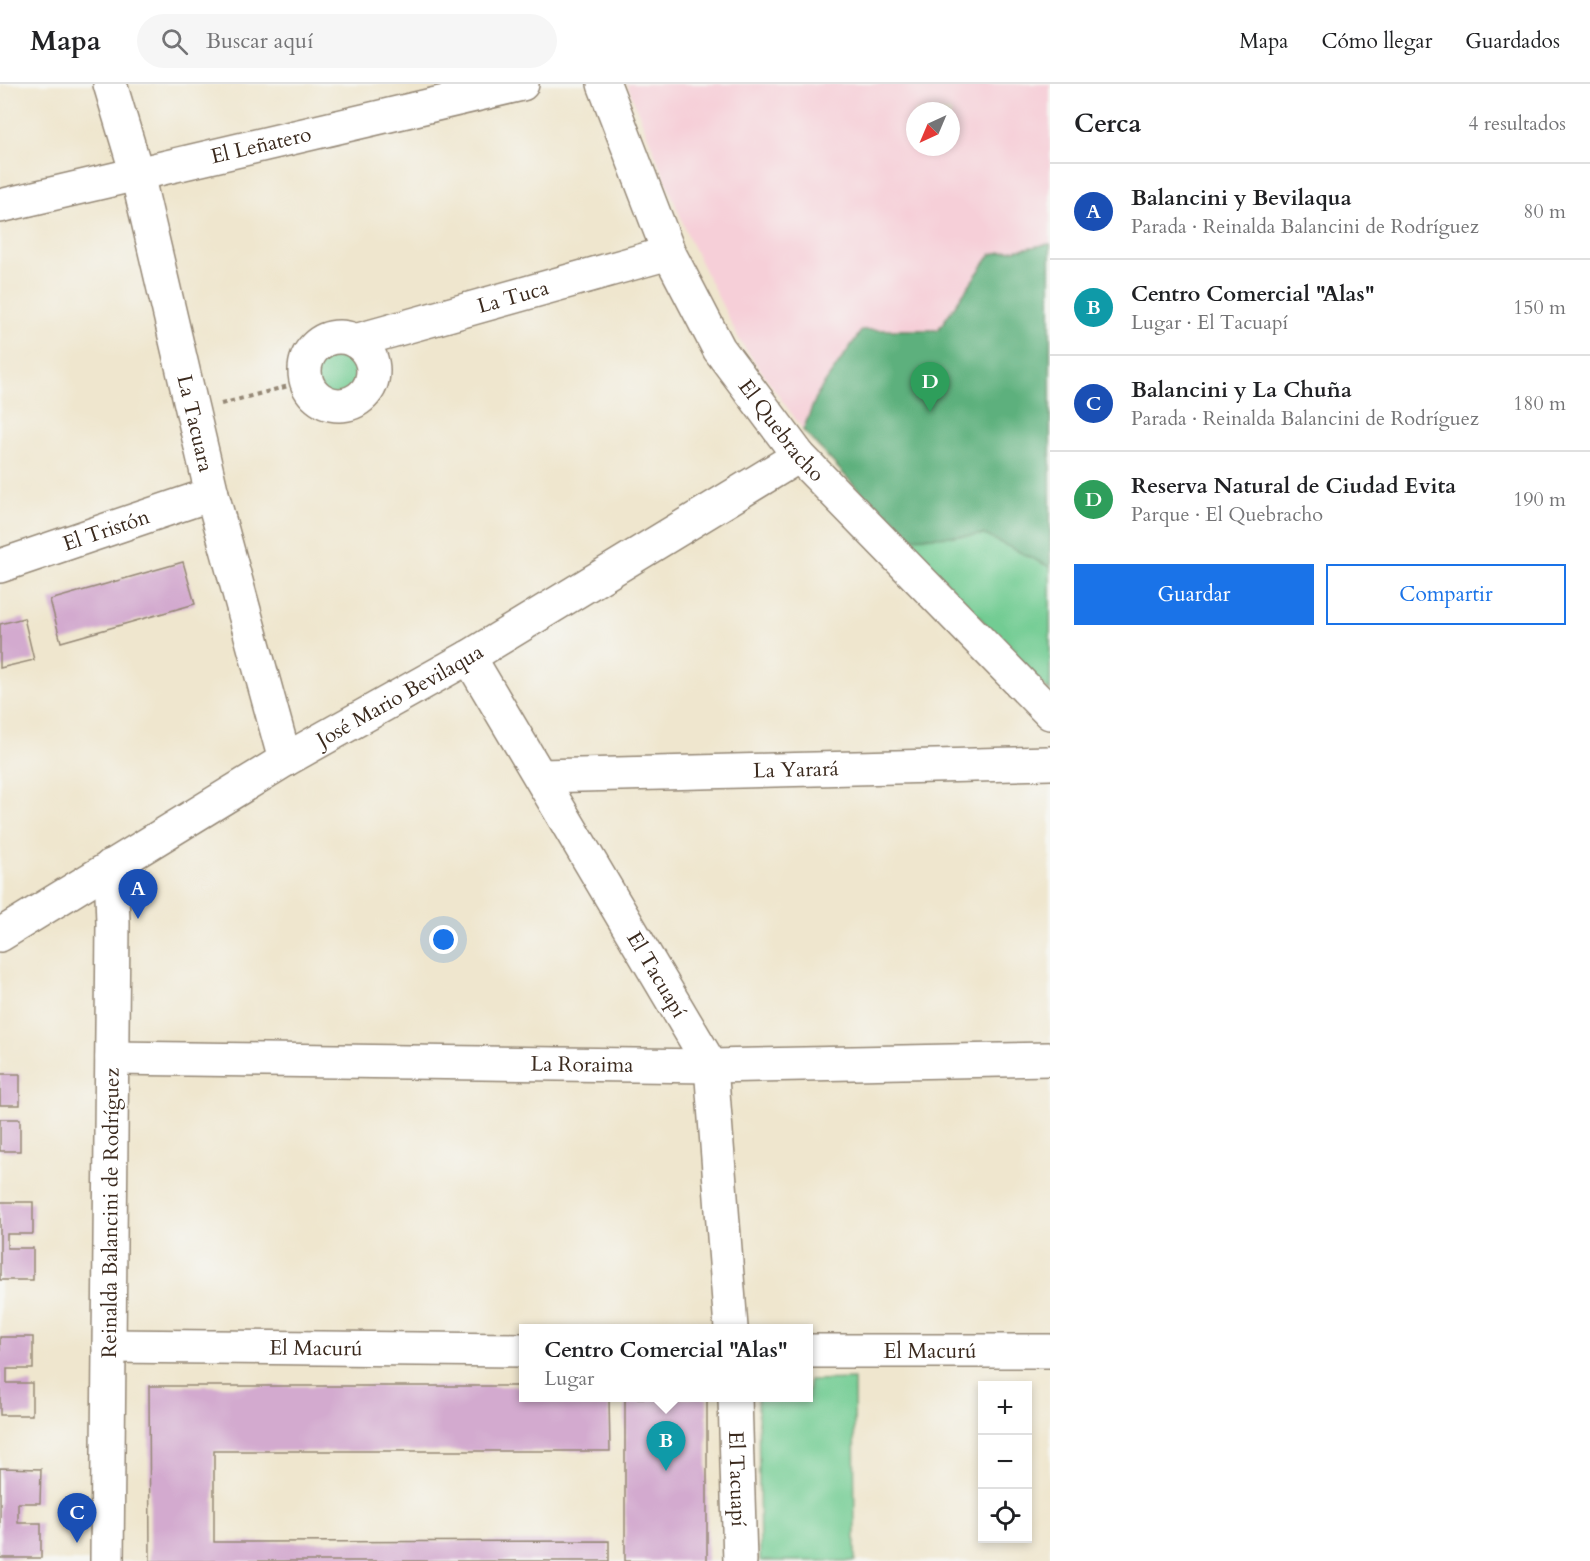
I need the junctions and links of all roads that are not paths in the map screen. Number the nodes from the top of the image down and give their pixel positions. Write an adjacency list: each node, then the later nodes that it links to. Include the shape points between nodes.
1 (110, 84): 4 (street, La Tacuara)
2 (522, 84): 4 (street, El Leñatero)
3 (604, 84): 6 (street, El Quebracho)
4 (137, 174): 5 (street, El Leñatero); 9 (street, La Tacuara)
5 (0, 206)
6 (669, 253): 7 (street, La Tuca); 8 (street, El Quebracho, via 719,349)
7 (355, 341): 7 (street, La Tuca, via 370,357 373,379 369,389 352,403 330,404 321,400 307,381 309,356 324,340 345,337)
8 (799, 456): 11 (street, José Mario Bevilaqua); 12 (street, El Quebracho)
9 (212, 494): 10 (street, El Tristón); 13 (street, La Tacuara)
10 (0, 566)
11 (469, 657): 13 (street, José Mario Bevilaqua); 15 (street, El Tacuapí)
12 (1050, 713)
13 (285, 760): 16 (street, José Mario Bevilaqua)
14 (1050, 763): 15 (street, La Yarará)
15 (540, 776): 20 (street, El Tacuapí)
16 (111, 866): 17 (street, José Mario Bevilaqua); 18 (street, Reinalda Balancini de Rodríguez)
17 (0, 935)
18 (112, 1058): 20 (street, La Roraima); 22 (street, Reinalda Balancini de Rodríguez)
19 (1050, 1059): 20 (street, La Roraima)
20 (711, 1066): 21 (street, El Tacuapí)
21 (731, 1324)
22 (109, 1346): 23 (street, El Macurú); 27 (street, Reinalda Balancini de Rodríguez)
23 (519, 1350)
24 (813, 1351): 25 (street, El Macurú)
25 (1050, 1351)
26 (735, 1402): 28 (street, El Tacuapí)
27 (106, 1561)
28 (740, 1561)

